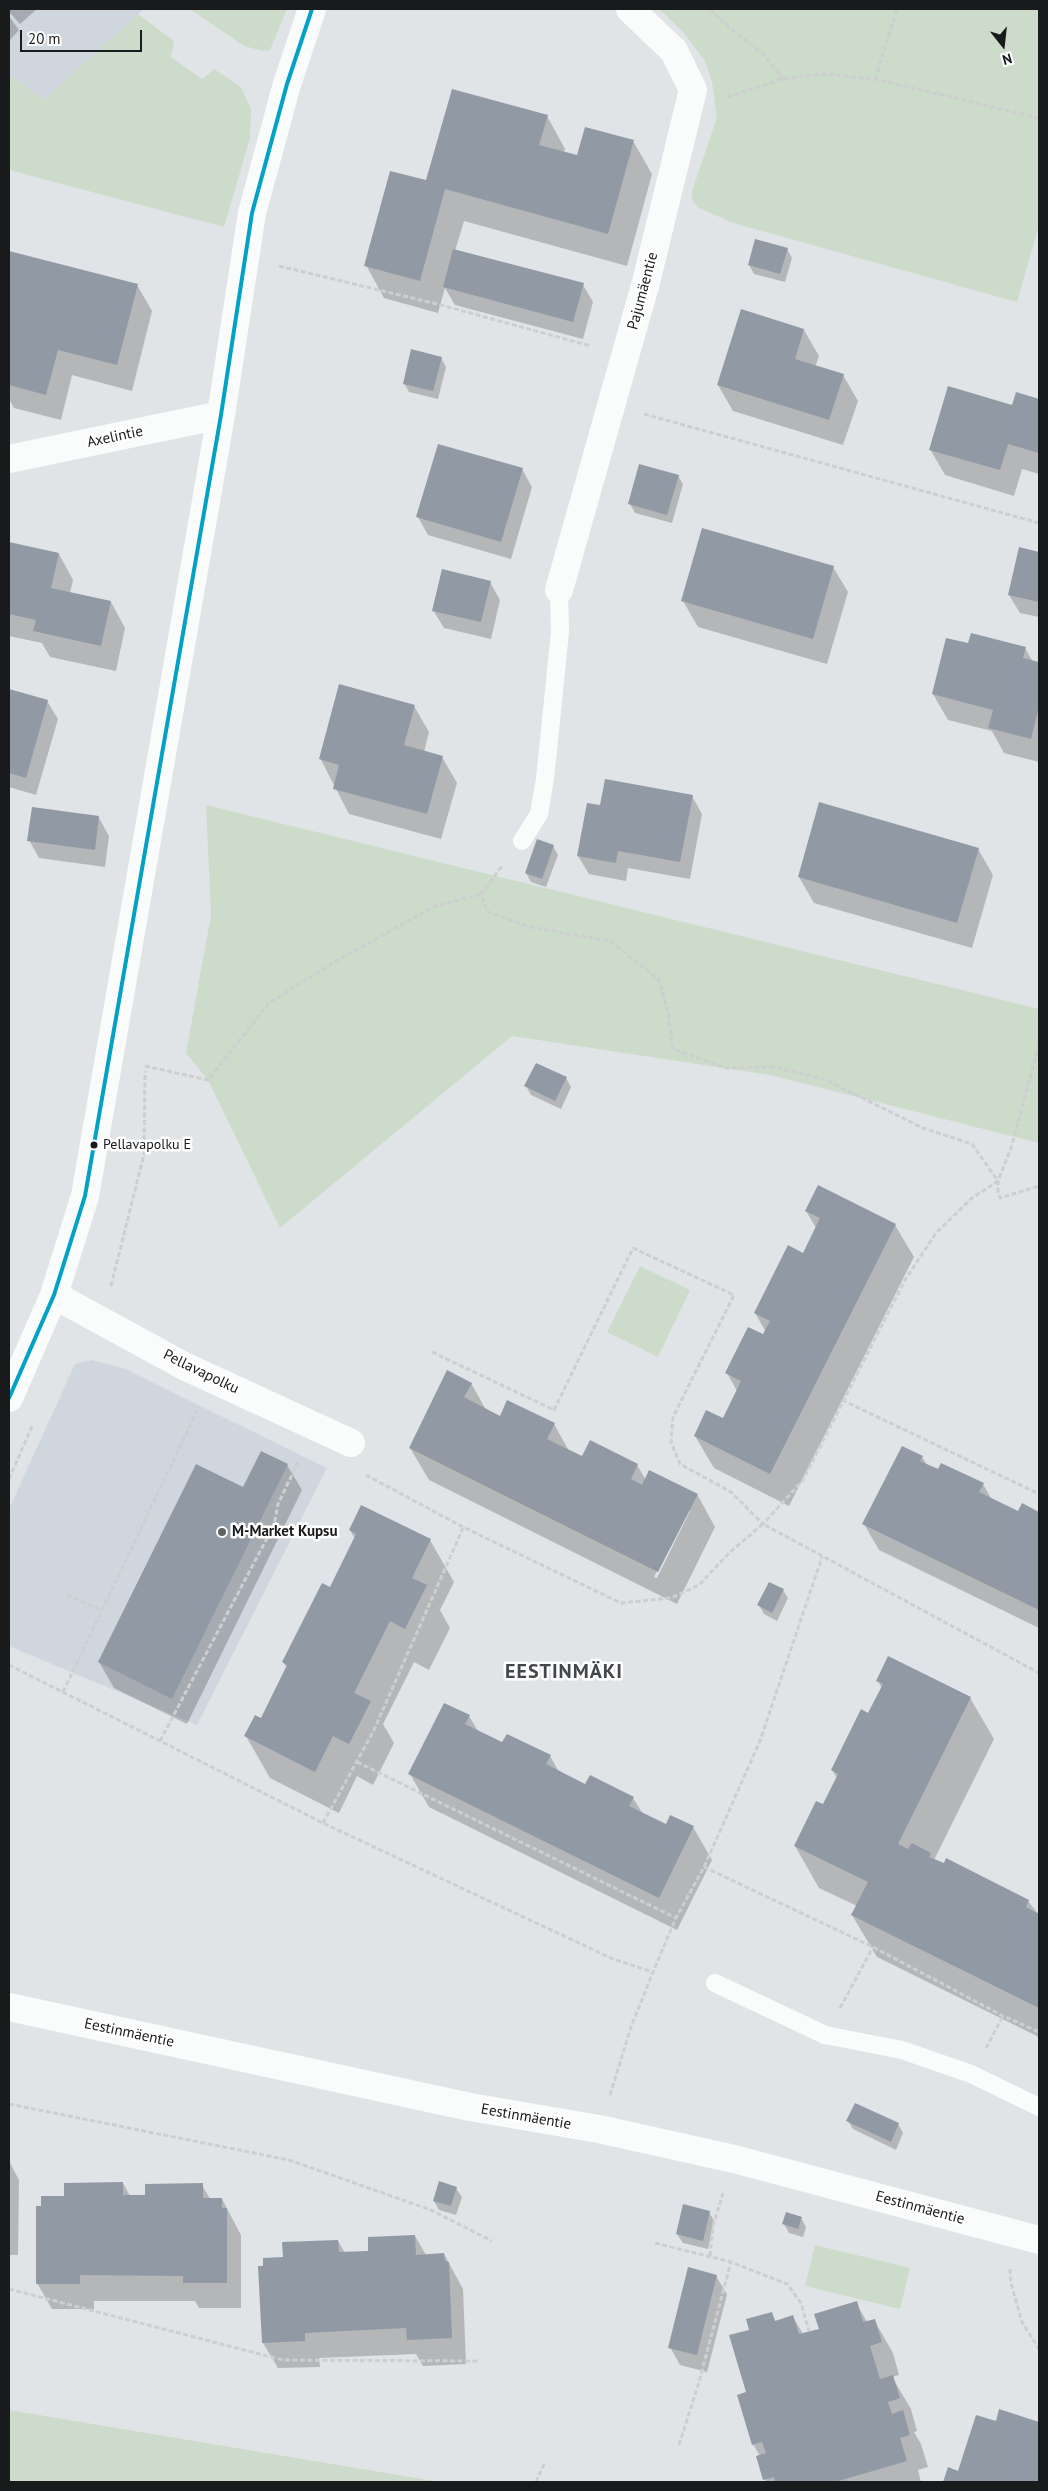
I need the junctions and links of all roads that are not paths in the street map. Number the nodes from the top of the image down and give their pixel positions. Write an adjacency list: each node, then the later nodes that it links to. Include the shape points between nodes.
1 (312, 9): 3 (street, via 287,84 252,213)
2 (630, 9): 5 (street, Pajumäentie, via 674,51 694,90 626,356)
3 (220, 415): 4 (street, Axelintie); 7 (street, via 85,1196)
4 (9, 459)
5 (559, 590): 6 (lane, via 560,632 545,779 539,814)
6 (522, 841)
7 (54, 1295): 8 (street); 9 (street, Pellavapolku, via 184,1366)
8 (9, 1398)
9 (351, 1443)
10 (715, 1983): 12 (lane, via 825,2035 902,2050 971,2074)
11 (9, 2007): 13 (street, Eestinmäentie, via 470,2108 599,2129 734,2160)
12 (1039, 2107)
13 (1039, 2240)

